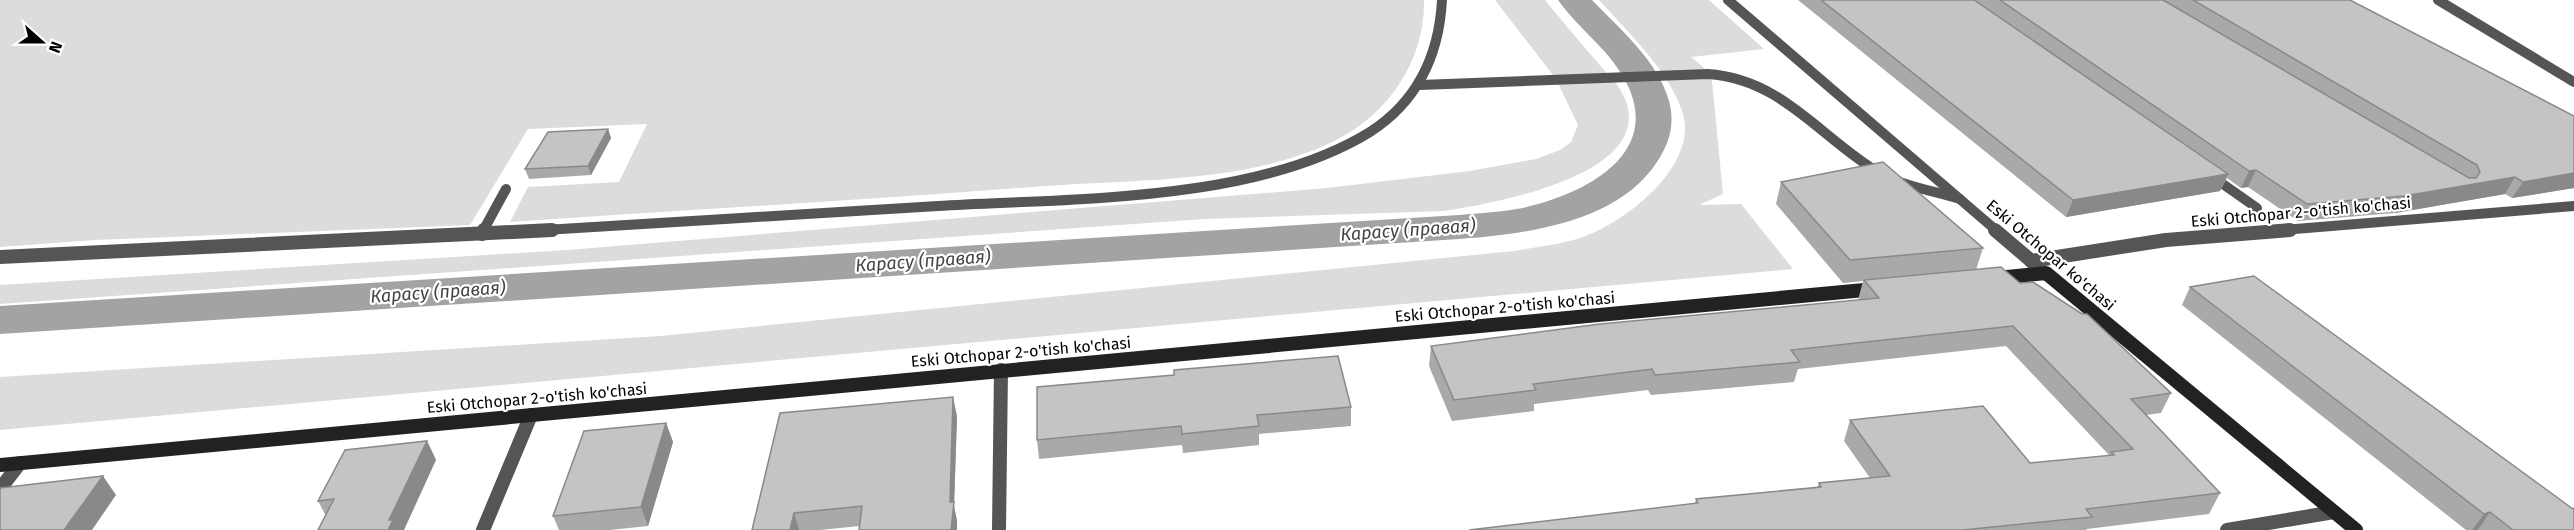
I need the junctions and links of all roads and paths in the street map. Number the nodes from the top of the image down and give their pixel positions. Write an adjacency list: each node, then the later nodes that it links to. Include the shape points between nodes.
1 (1442, 0): 5 (street, via 1435,46)
2 (1728, 0): 8 (street, Eski Otchopar ko'chasi)
3 (2439, 0): 4 (street)
4 (2574, 82)
5 (1420, 85): 8 (street, via 1725,75 1759,84 1882,175); 11 (street, via 1401,107 1352,142 1299,163 1218,184 1151,193)
6 (2200, 167): 10 (street)
7 (506, 189): 11 (street)
8 (1960, 199): 13 (street, Eski Otchopar ko'chasi)
9 (2574, 206): 13 (street, Eski Otchopar 2-o'tish ko'chasi, via 2166,240)
10 (2257, 208)
11 (482, 234): 12 (street)
12 (0, 257)
13 (2031, 261): 14 (street, Eski Otchopar ko'chasi)
14 (2046, 273): 15 (street); 22 (street, Eski Otchopar ko'chasi)
15 (1983, 279)
16 (1888, 288): 17 (street, Eski Otchopar 2-o'tish ko'chasi)
17 (1001, 370): 18 (street, Eski Otchopar 2-o'tish ko'chasi); 24 (street)
18 (531, 415): 19 (street, Eski Otchopar 2-o'tish ko'chasi); 23 (street)
19 (20, 463): 20 (street, Eski Otchopar 2-o'tish ko'chasi); 21 (street)
20 (0, 465)
21 (0, 489)
22 (2334, 512): 25 (street); 26 (street, Eski Otchopar ko'chasi)
23 (483, 530)
24 (999, 530)
25 (2227, 530)
26 (2356, 530)

